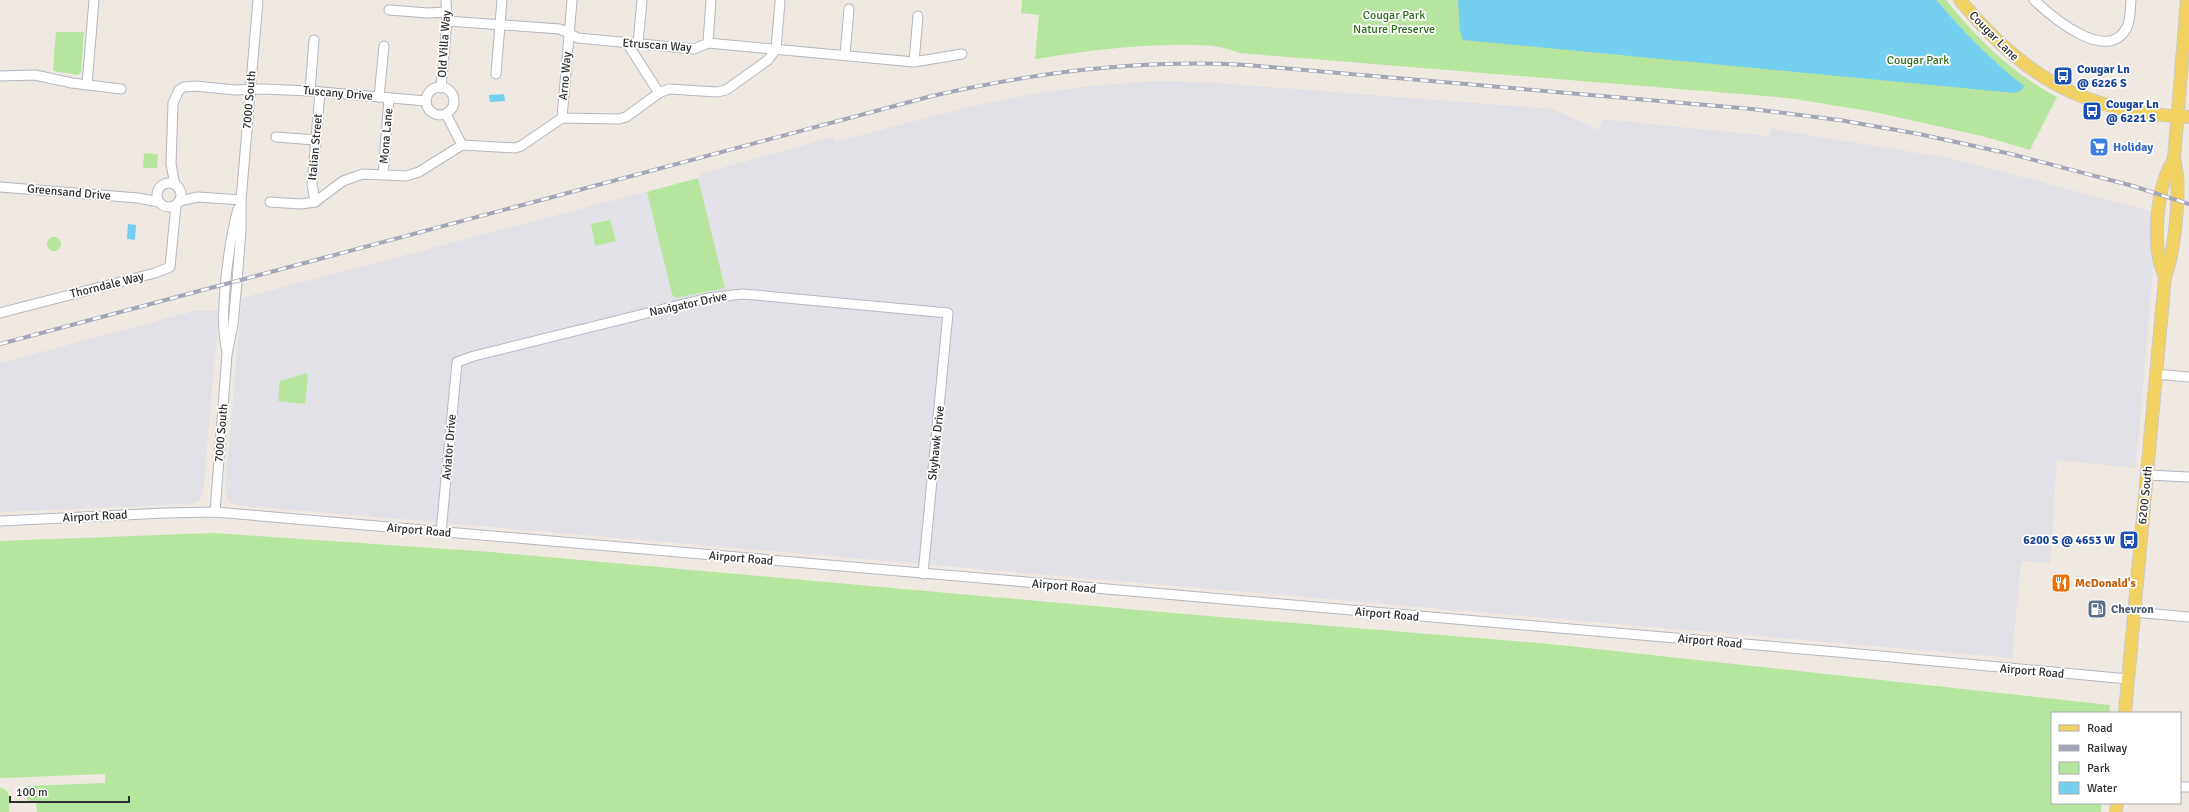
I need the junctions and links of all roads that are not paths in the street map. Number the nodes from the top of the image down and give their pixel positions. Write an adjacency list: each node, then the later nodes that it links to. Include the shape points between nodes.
1 (94, 0): 30 (street)
2 (258, 0): 33 (street, 7000 South)
3 (446, 0): 15 (street, Old Villa Way)
4 (502, 0): 17 (street)
5 (572, 0): 18 (street, Arno Way)
6 (642, 0): 22 (street)
7 (711, 0): 21 (street)
8 (1960, 0): 41 (main road, Cougar Lane, via 1983,28 2008,52 2034,72 2059,86 2113,107)
9 (2034, 0): 10 (street, via 2067,26 2094,40 2108,41 2120,35 2129,21)
10 (2131, 0)
11 (2187, 0): 41 (main road, 6200 South)
12 (780, 2): 24 (street)
13 (849, 9): 26 (street)
14 (389, 10): 15 (street, Etruscan Way)
15 (447, 16): 17 (street, Etruscan Way); 31 (street, Old Villa Way)
16 (918, 16): 27 (street)
17 (500, 24): 18 (street, Etruscan Way, via 560,29); 28 (street)
18 (569, 34): 20 (street, Etruscan Way, via 578,38); 42 (street, Arno Way)
19 (314, 40): 34 (street)
20 (627, 43): 22 (street, Etruscan Way); 36 (street)
21 (708, 43): 22 (street, Etruscan Way, via 694,49); 24 (street, Etruscan Way)
22 (638, 44)
23 (384, 46): 37 (street, Mona Lane)
24 (776, 49): 26 (street, Etruscan Way); 36 (street, via 768,60 723,92 669,88)
25 (962, 54): 27 (street, Etruscan Way)
26 (845, 55): 27 (street, Etruscan Way)
27 (914, 62)
28 (496, 74)
29 (0, 76): 30 (street, via 35,75)
30 (87, 85): 32 (street)
31 (441, 88): 39 (street, Old Villa Way, via 432,90); 40 (street, Old Villa Way, via 448,91 453,98 452,107)
32 (121, 89)
33 (250, 89): 34 (street, Tuscany Drive); 46 (street, via 190,86 179,90 173,103); 53 (street, 7000 South)
34 (310, 91): 35 (street, Tuscany Drive)
35 (320, 92): 37 (street, Tuscany Drive); 44 (street, Italian Street)
36 (659, 93): 42 (street, via 626,117)
37 (379, 97): 38 (street, Tuscany Drive)
38 (389, 98): 39 (street, Tuscany Drive); 47 (street, Mona Lane)
39 (426, 101): 40 (street, via 434,114)
40 (446, 114): 45 (street)
41 (2184, 117): 62 (main road, 6200 South, via 2174,159 2178,178 2172,253 2165,277)
42 (562, 118): 45 (street, via 516,148)
43 (276, 137): 44 (street)
44 (315, 140): 55 (street, Italian Street, via 312,184)
45 (462, 145): 47 (street, via 419,172 406,176)
46 (171, 164): 48 (street); 49 (street)
47 (383, 174): 55 (street, via 354,176)
48 (178, 186): 49 (street, via 169,183); 51 (street); 56 (street, Thorndale Way)
49 (160, 187): 52 (street, Greensand Drive); 57 (street)
50 (0, 188): 52 (street, Greensand Drive)
51 (198, 197): 53 (street); 56 (street)
52 (138, 198): 57 (street, Greensand Drive)
53 (241, 200): 66 (street, 7000 South, via 237,288 227,354)
54 (270, 202): 55 (street)
55 (314, 202)
56 (177, 203): 57 (street); 58 (street, Thorndale Way)
57 (163, 204): 58 (street)
58 (174, 222): 59 (street, Thorndale Way, via 170,267)
59 (0, 313)
60 (948, 313): 61 (street, Navigator Drive, via 742,294 708,298 669,307); 69 (street, Skyhawk Drive)
61 (457, 362): 68 (street, Aviator Drive)
62 (2156, 374): 63 (street); 64 (main road, 6200 South)
63 (2189, 377)
64 (2147, 474): 65 (street); 70 (main road, 6200 South)
65 (2189, 477)
66 (215, 512): 67 (street, Airport Road); 68 (street, Airport Road)
67 (0, 520)
68 (441, 532): 69 (street, Airport Road)
69 (923, 574): 72 (street, Airport Road)
70 (2134, 612): 71 (street); 72 (main road, 6200 South)
71 (2189, 617)
72 (2128, 679): 73 (main road, 6200 South)
73 (2124, 712)

